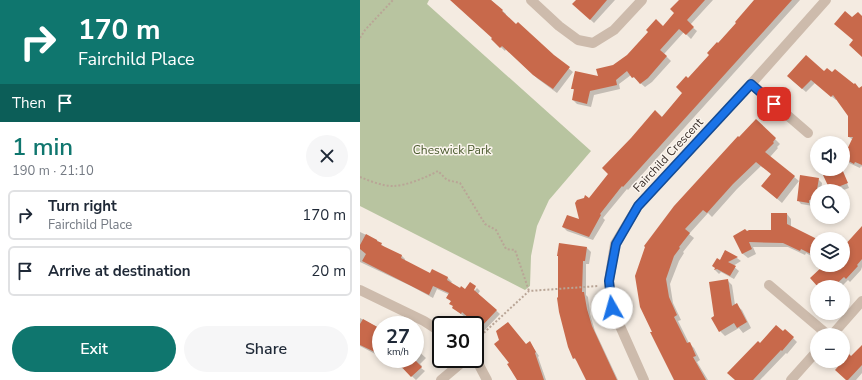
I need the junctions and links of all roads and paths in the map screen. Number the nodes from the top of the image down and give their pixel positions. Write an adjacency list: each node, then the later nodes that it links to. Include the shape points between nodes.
1 (393, 0): 5 (path)
2 (531, 0): 3 (street, via 578,40 593,43 614,30)
3 (642, 0)
4 (826, 0): 6 (street, Fairchild Crescent)
5 (360, 38)
6 (751, 84): 7 (street); 23 (street, Fairchild Crescent, via 638,206 616,244 609,281 612,308)
7 (808, 133)
8 (360, 177): 12 (path, via 394,186 438,171 447,180 460,183 486,224 496,230 506,249 514,250)
9 (769, 285): 15 (street)
10 (598, 286): 12 (path)
11 (360, 290): 14 (street)
12 (529, 291): 17 (path)
13 (862, 301): 16 (street)
14 (432, 326)
15 (820, 328)
16 (838, 328)
17 (484, 333)
18 (810, 359): 24 (street)
19 (455, 368): 21 (street)
20 (480, 368): 22 (street)
21 (441, 380)
22 (486, 380)
23 (644, 380)
24 (791, 380)

